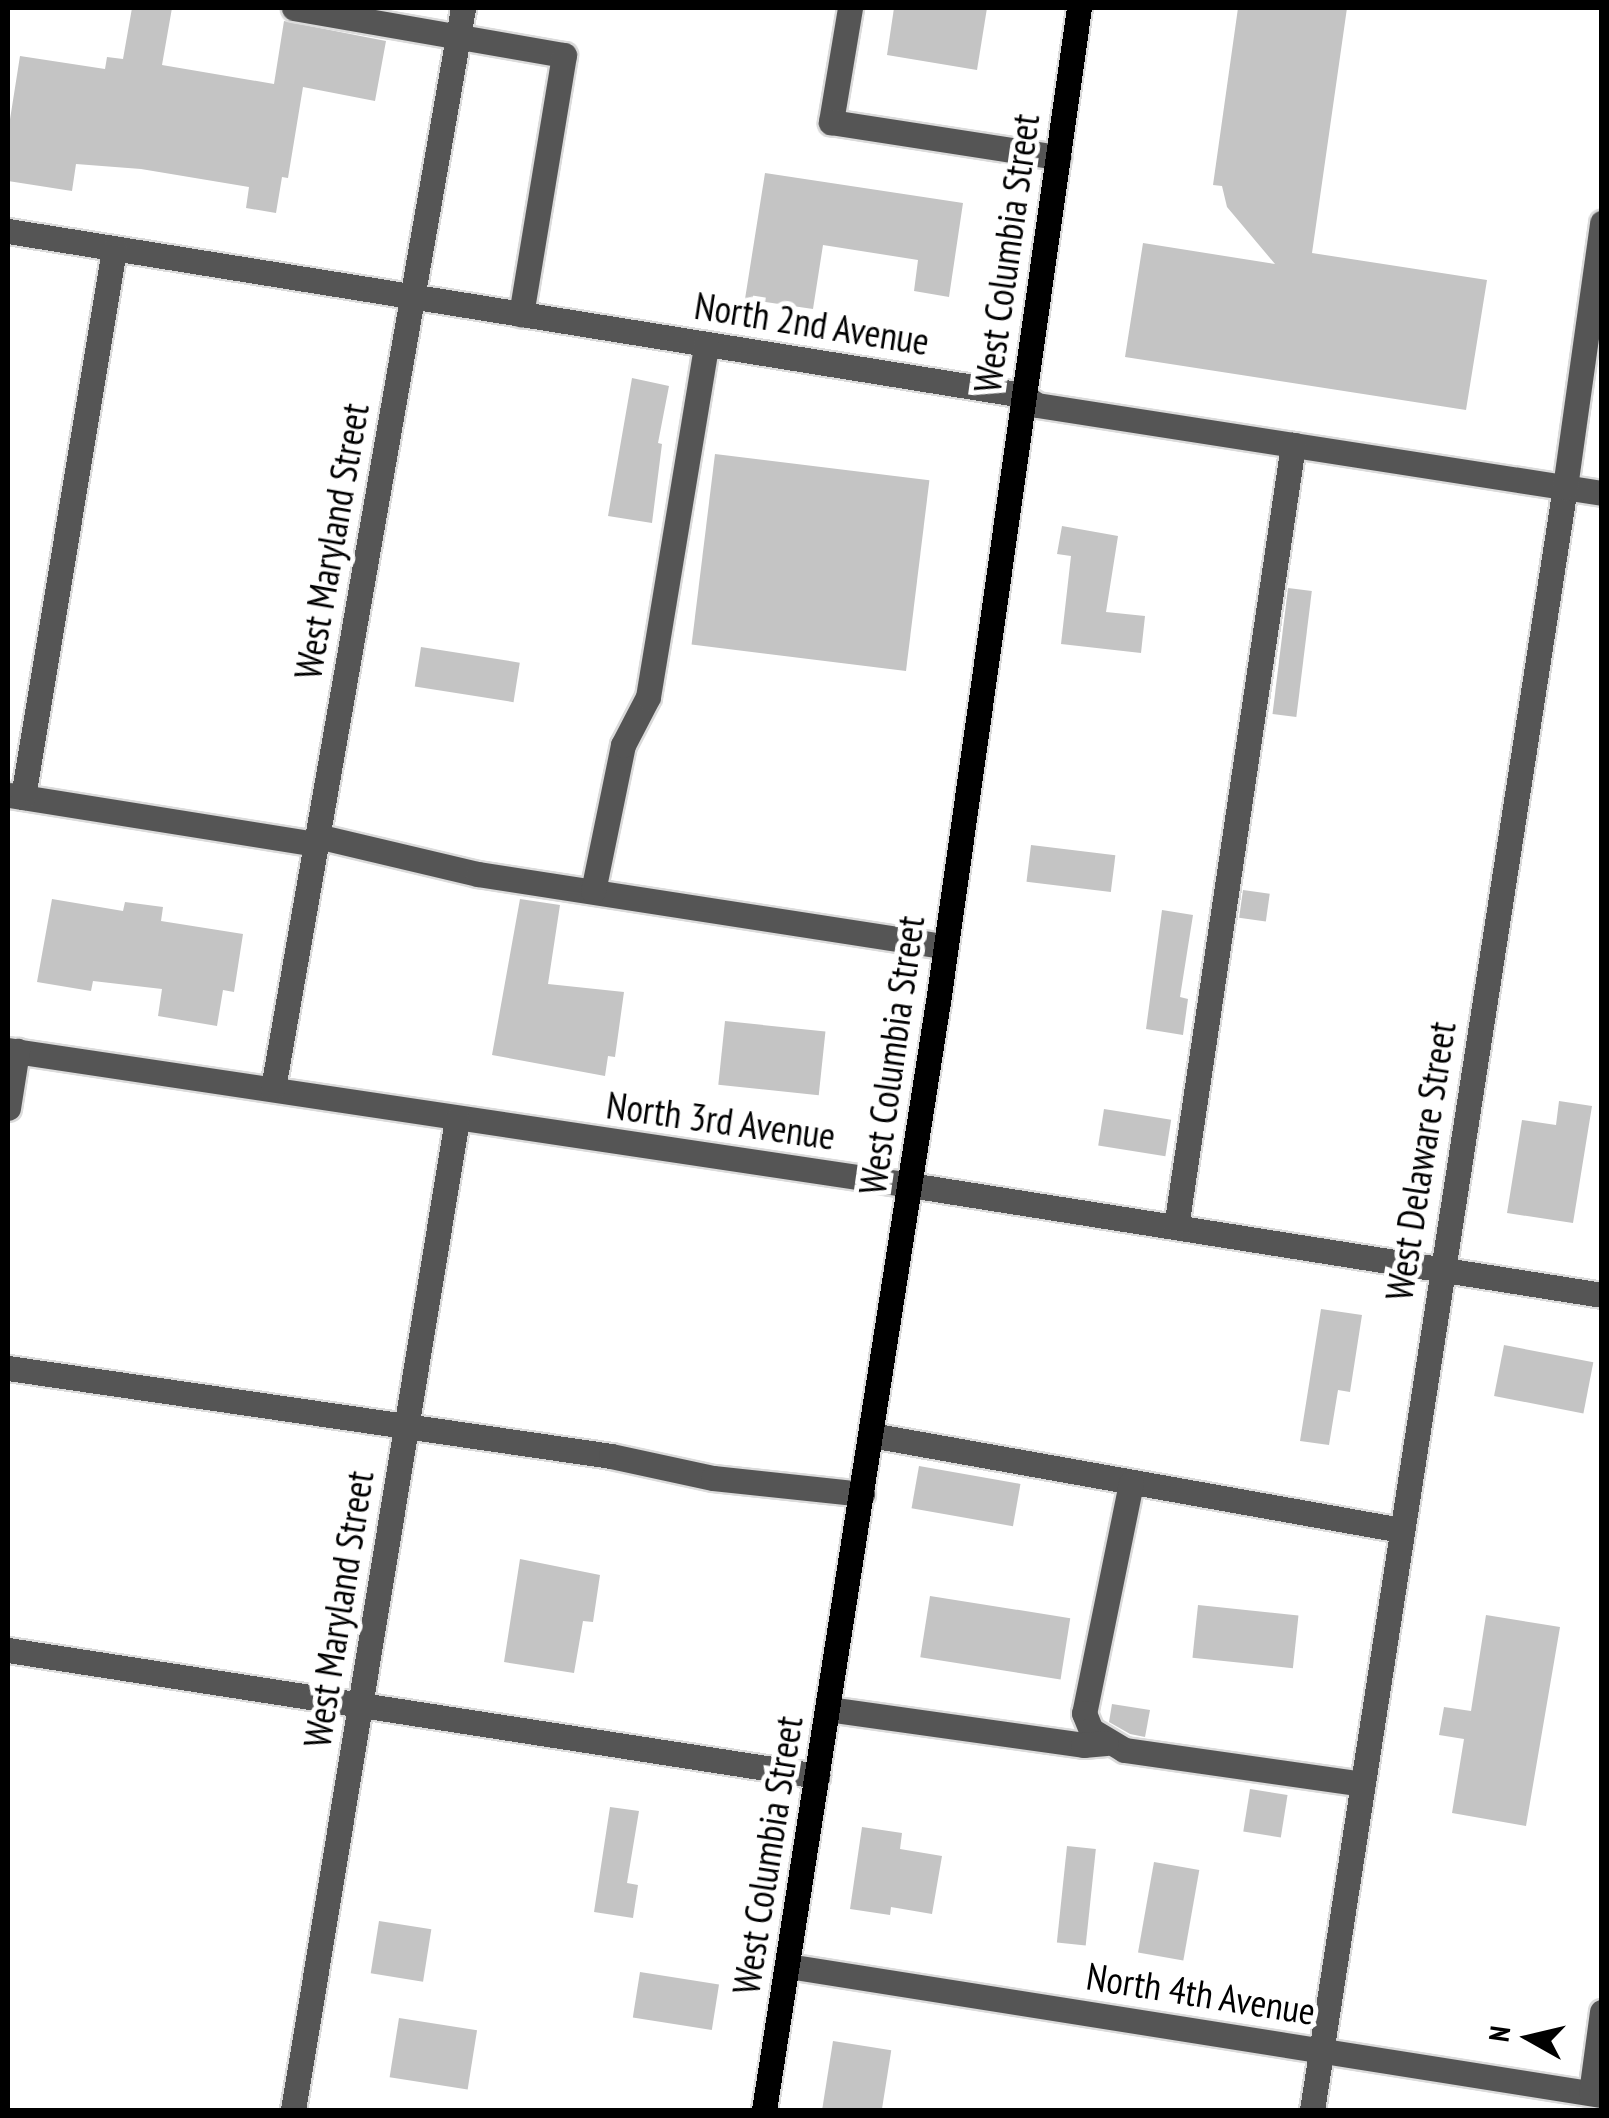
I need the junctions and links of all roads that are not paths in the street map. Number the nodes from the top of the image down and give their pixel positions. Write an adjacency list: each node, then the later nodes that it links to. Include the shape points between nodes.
1 (294, 8): 5 (street)
2 (462, 8): 5 (street, West Maryland Street)
3 (850, 8): 6 (street, via 831,122)
4 (1079, 8): 6 (main road, West Columbia Street)
5 (457, 36): 10 (street, West Maryland Street); 11 (street, via 564,55)
6 (1058, 157): 13 (main road, West Columbia Street)
7 (1601, 224): 15 (street, West Delaware Street)
8 (8, 231): 9 (street, North 2nd Avenue)
9 (114, 248): 10 (street, North 2nd Avenue); 17 (street)
10 (411, 298): 11 (street, North 2nd Avenue); 18 (street, West Maryland Street)
11 (521, 314): 12 (street, North 2nd Avenue)
12 (706, 344): 13 (street, North 2nd Avenue); 19 (street, via 648,696 623,745)
13 (1023, 395): 14 (street, North 2nd Avenue, via 1037,405); 20 (main road, West Columbia Street)
14 (1293, 445): 15 (street, North 2nd Avenue); 26 (street)
15 (1565, 488): 16 (street, North 2nd Avenue); 27 (street, West Delaware Street)
16 (1602, 493)
17 (15, 796): 18 (street)
18 (317, 840): 19 (street); 22 (street, West Maryland Street)
19 (592, 891): 20 (street)
20 (946, 946): 25 (main road, West Columbia Street)
21 (12, 1050): 22 (street, North 3rd Avenue); 23 (street)
22 (273, 1088): 24 (street, North 3rd Avenue)
23 (8, 1108)
24 (457, 1120): 25 (street, North 3rd Avenue); 30 (street, West Maryland Street)
25 (910, 1184): 26 (street, North 3rd Avenue); 31 (main road, West Columbia Street)
26 (1176, 1227): 27 (street, North 3rd Avenue)
27 (1441, 1271): 28 (street, North 3rd Avenue); 34 (street, West Delaware Street)
28 (1602, 1295)
29 (8, 1368): 30 (street)
30 (406, 1430): 33 (street); 36 (street, West Maryland Street)
31 (871, 1435): 32 (street); 33 (main road, West Columbia Street)
32 (1130, 1483): 34 (street); 38 (street, via 1084,1713)
33 (862, 1494): 37 (main road, West Columbia Street)
34 (1402, 1530): 40 (street, West Delaware Street)
35 (8, 1650): 36 (street)
36 (360, 1705): 39 (street); 45 (street, West Maryland Street)
37 (828, 1709): 38 (street); 39 (main road, West Columbia Street)
38 (1106, 1743): 40 (street)
39 (817, 1776): 41 (main road, West Columbia Street)
40 (1363, 1784): 43 (street, West Delaware Street)
41 (788, 1966): 43 (street, North 4th Avenue); 46 (main road, West Columbia Street)
42 (1602, 2012): 44 (street)
43 (1322, 2050): 44 (street, North 4th Avenue); 47 (street, West Delaware Street)
44 (1596, 2094)
45 (294, 2110)
46 (764, 2110)
47 (1312, 2110)

